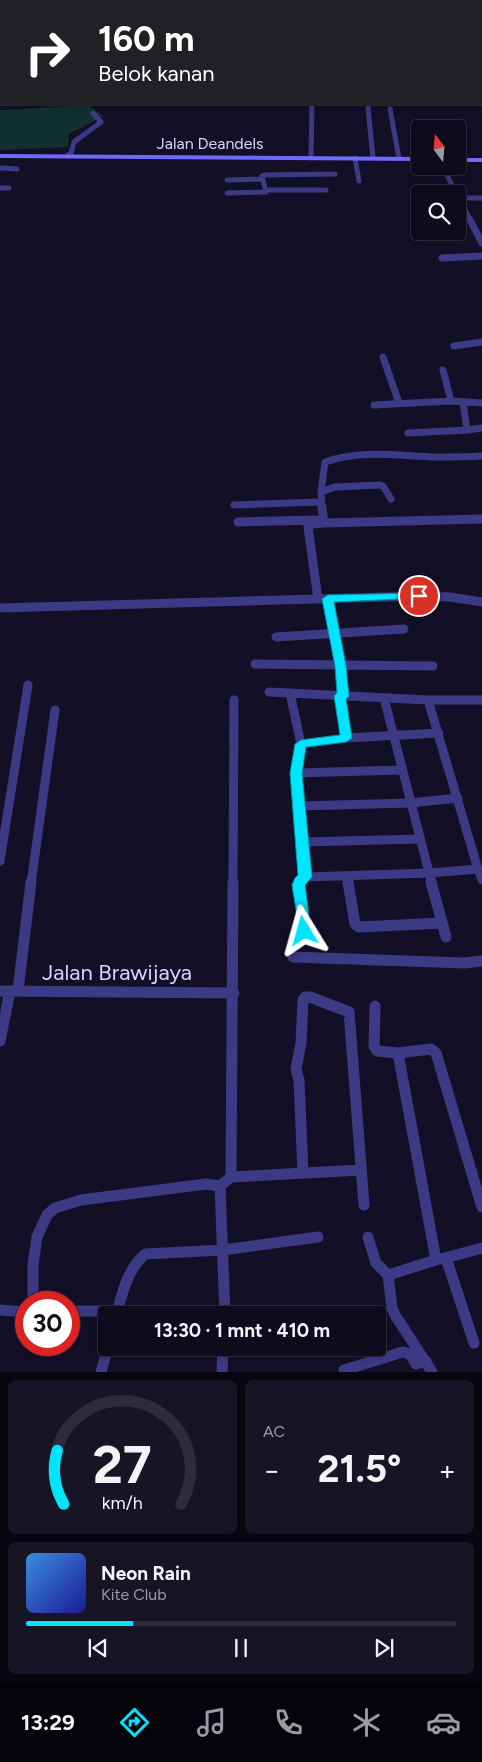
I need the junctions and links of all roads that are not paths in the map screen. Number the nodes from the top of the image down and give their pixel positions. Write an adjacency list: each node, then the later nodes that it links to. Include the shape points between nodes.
1 (312, 105): 7 (street)
2 (368, 108): 9 (street)
3 (390, 109): 10 (street)
4 (93, 113): 6 (street, via 101,122 74,142)
5 (0, 156): 6 (street, Jalan Deandels)
6 (69, 156): 7 (street, Jalan Deandels)
7 (309, 158): 8 (street, Jalan Deandels); 16 (street)
8 (355, 158): 9 (street, Jalan Deandels); 20 (street)
9 (373, 158): 10 (street, Jalan Deandels)
10 (399, 158): 11 (street, Jalan Deandels)
11 (411, 159)
12 (466, 160): 13 (street)
13 (482, 160)
14 (0, 168): 15 (street)
15 (17, 168)
16 (308, 173): 17 (street); 18 (street, via 264,174); 23 (street)
17 (335, 174)
18 (263, 178): 19 (street); 24 (street)
19 (227, 180)
20 (359, 181)
21 (0, 188): 22 (street)
22 (9, 188)
23 (310, 189): 24 (street); 25 (street)
24 (266, 190): 26 (street)
25 (326, 190)
26 (227, 193)
27 (466, 197): 28 (street)
28 (482, 198)
29 (466, 213): 30 (street)
30 (482, 243)
31 (482, 256): 32 (street)
32 (442, 258)
33 (482, 342): 34 (street)
34 (454, 346)
35 (383, 357): 38 (street)
36 (443, 370): 37 (street)
37 (451, 401): 38 (street); 39 (street)
38 (399, 403): 41 (street)
39 (462, 403): 40 (street); 43 (street)
40 (482, 403)
41 (374, 405)
42 (482, 428): 43 (street)
43 (468, 430): 44 (street)
44 (408, 434)
45 (482, 456): 46 (street, via 335,457 323,466)
46 (321, 492): 47 (street, via 335,487 380,485); 48 (street)
47 (391, 499)
48 (320, 502): 49 (street); 52 (street)
49 (234, 505)
50 (482, 519): 52 (street, via 368,524)
51 (238, 522): 52 (street)
52 (324, 522): 53 (street, via 308,526)
53 (318, 599): 54 (street); 56 (street)
54 (328, 599): 55 (street, via 419,596); 58 (street)
55 (482, 602)
56 (0, 608)
57 (404, 629): 58 (street)
58 (334, 633): 59 (street); 61 (street)
59 (276, 637)
60 (255, 664): 61 (street)
61 (340, 666): 62 (street); 66 (street)
62 (432, 666)
63 (28, 685): 83 (street)
64 (269, 692): 65 (street)
65 (290, 693): 66 (street); 75 (street)
66 (341, 696): 67 (street); 74 (street)
67 (384, 698): 69 (street); 73 (street)
68 (234, 700): 95 (street)
69 (428, 700): 70 (street); 72 (street)
70 (482, 700)
71 (55, 710): 94 (street)
72 (438, 734): 73 (street); 78 (street)
73 (394, 737): 74 (street); 76 (street)
74 (346, 738): 75 (street)
75 (301, 744): 77 (street)
76 (401, 770): 77 (street); 79 (street)
77 (296, 773): 80 (street)
78 (458, 798): 79 (street); 84 (street)
79 (410, 803): 80 (street); 81 (street)
80 (298, 806): 82 (street)
81 (420, 839): 82 (street); 85 (street)
82 (302, 842): 87 (street)
83 (0, 861)
84 (479, 862): 85 (street); 88 (street)
85 (430, 873): 86 (street); 89 (street)
86 (347, 876): 87 (street); 89 (street, via 355,924 359,927)
87 (305, 877): 90 (street, via 298,885)
88 (482, 880)
89 (442, 923): 91 (street)
90 (304, 931)
91 (446, 937)
92 (293, 957): 93 (street)
93 (482, 961)
94 (9, 991): 95 (street, Jalan Brawijaya); 97 (street)
95 (234, 992): 101 (street)
96 (375, 1006): 98 (street, via 374,1046 377,1051)
97 (0, 1041)
98 (398, 1053): 104 (street, via 431,1048 436,1053); 109 (street)
99 (361, 1170): 100 (street); 100 (street, via 349,1012 305,997 296,1069); 103 (street)
100 (303, 1173): 101 (street)
101 (231, 1177): 102 (street)
102 (220, 1186): 108 (street); 111 (street, via 183,1186 81,1200 54,1208 45,1217 36,1243)
103 (364, 1205)
104 (482, 1207)
105 (318, 1237): 108 (street)
106 (368, 1237): 110 (street, via 376,1263)
107 (482, 1248): 109 (street)
108 (223, 1250): 112 (street, via 145,1254 128,1275); 113 (street)
109 (441, 1259): 110 (street); 118 (street)
110 (388, 1275): 121 (street, via 392,1308)
111 (34, 1291)
112 (118, 1306)
113 (225, 1306)
114 (0, 1310): 115 (street)
115 (15, 1311)
116 (80, 1311): 117 (street)
117 (98, 1312)
118 (474, 1342)
119 (106, 1356): 123 (street)
120 (223, 1356): 124 (street)
121 (425, 1365): 122 (street, via 416,1364 407,1352 403,1352)
122 (344, 1370)
123 (101, 1372)
124 (222, 1372)

